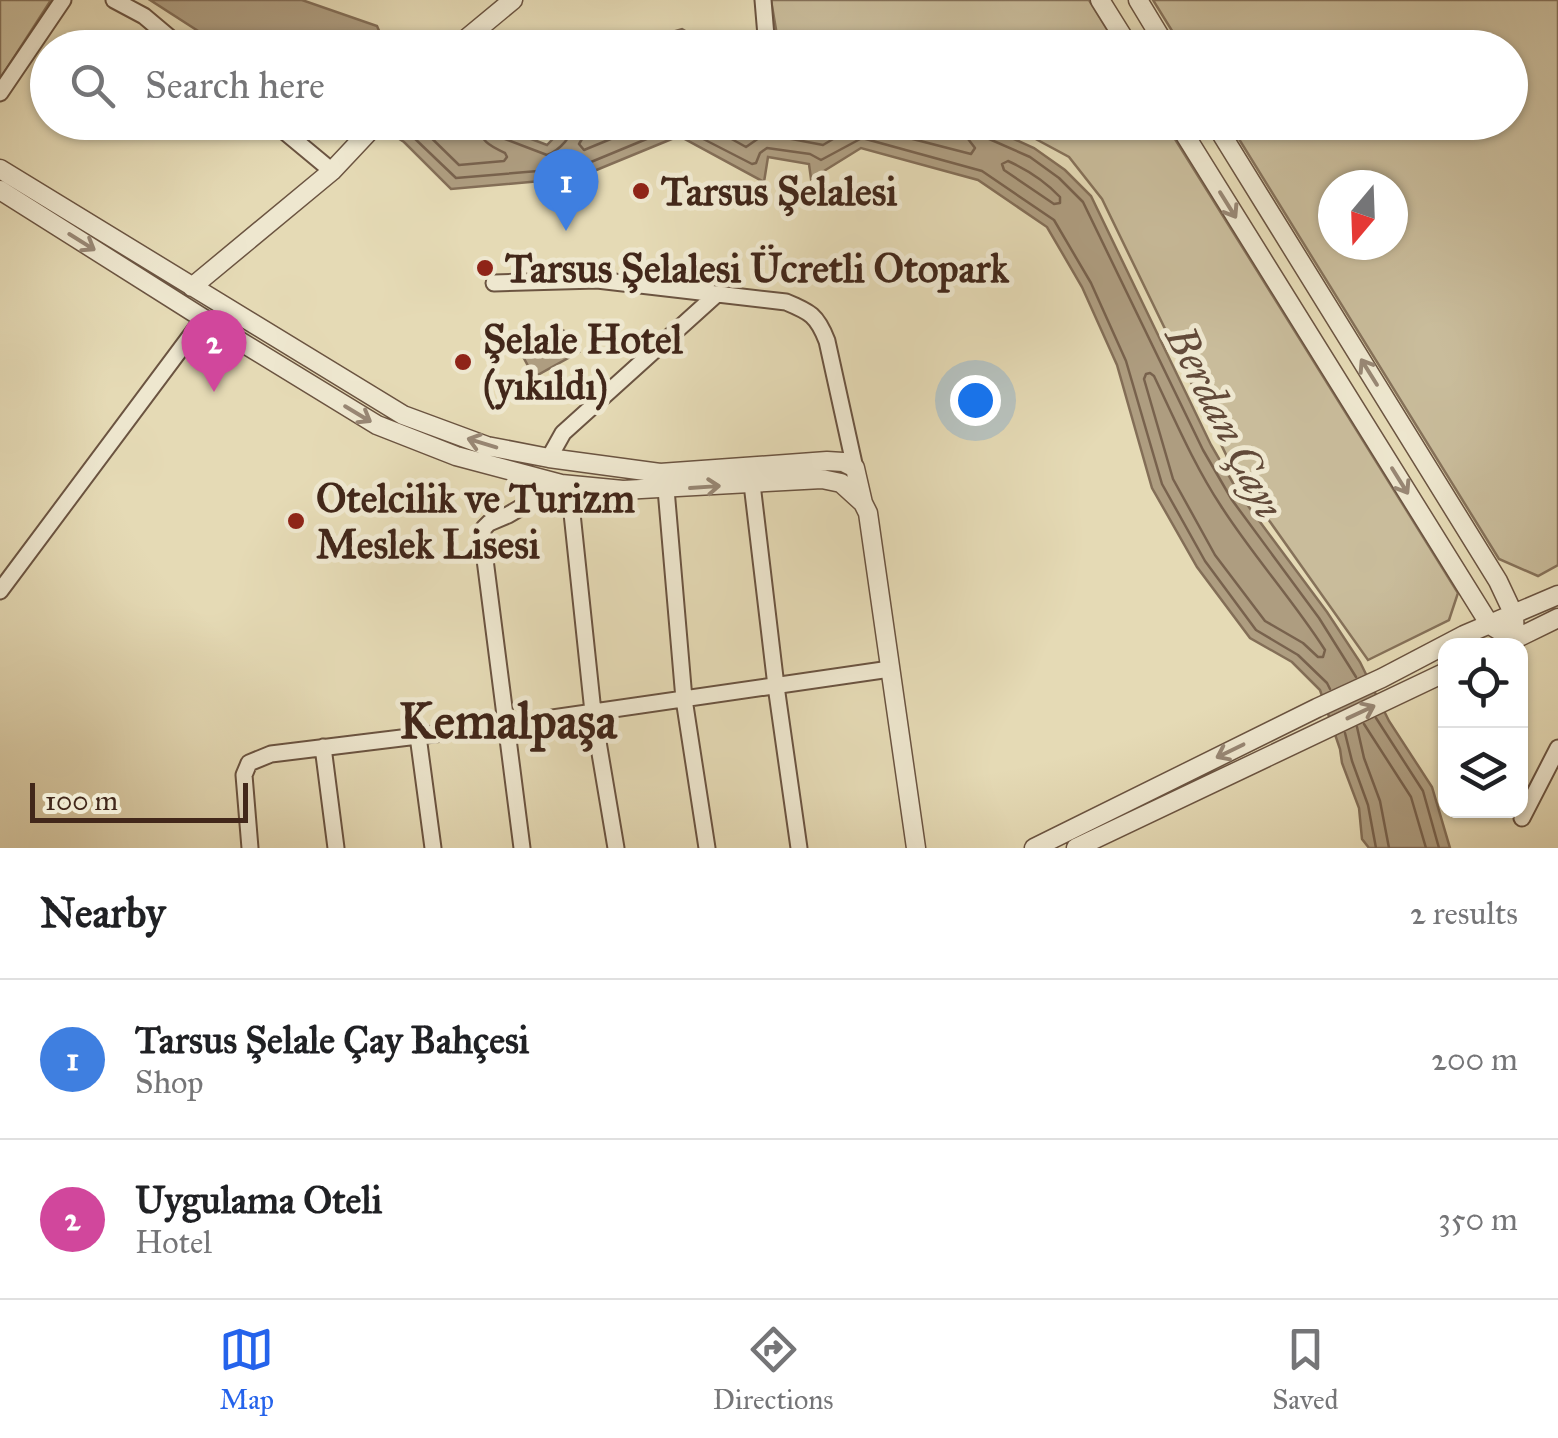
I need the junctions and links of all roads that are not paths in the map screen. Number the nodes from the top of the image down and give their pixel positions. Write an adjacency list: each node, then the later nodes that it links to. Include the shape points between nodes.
1 (63, 0): 7 (street)
2 (114, 0): 8 (street)
3 (513, 0): 9 (street)
4 (763, 0): 10 (street)
5 (1100, 0): 11 (street)
6 (1138, 0): 12 (street)
7 (43, 30)
8 (161, 30)
9 (477, 30)
10 (765, 30)
11 (1119, 30)
12 (1157, 30)
13 (30, 49): 14 (street)
14 (0, 93)
15 (295, 140): 20 (street)
16 (362, 140): 20 (street)
17 (1188, 140): 36 (street, one-way to 36)
18 (1225, 140): 34 (street, one-way to 18)
19 (0, 169): 23 (street)
20 (332, 171): 23 (street)
21 (0, 190): 25 (street, one-way to 25)
22 (494, 283): 24 (street, via 597,280)
23 (192, 287): 26 (street, one-way to 23, via 487,446 403,415)
24 (716, 294): 26 (street, via 563,433); 27 (street, via 786,302 811,312 828,341)
25 (203, 318): 28 (street, one-way to 28, via 377,425 456,456); 32 (street)
26 (548, 458): 27 (street, via 660,473 827,461)
27 (855, 468): 31 (street)
28 (565, 484): 30 (street); 44 (street); 45 (street, via 490,523 482,536)
29 (752, 484): 30 (street, one-way to 29); 31 (street, via 822,479 841,483); 42 (street)
30 (666, 490): 43 (street)
31 (863, 503): 40 (street)
32 (0, 591)
33 (1558, 595): 34 (street)
34 (1514, 615): 36 (street); 38 (street)
35 (1558, 618): 39 (street)
36 (1490, 625): 37 (street); 58 (street, one-way to 58)
37 (1503, 638)
38 (1509, 638)
39 (1518, 638)
40 (890, 670): 42 (street); 57 (street)
41 (1438, 676): 59 (street, one-way to 41)
42 (776, 686): 43 (street); 56 (street)
43 (684, 699): 44 (street); 55 (street)
44 (593, 712): 45 (street); 54 (street)
45 (505, 724): 46 (street); 53 (street)
46 (418, 736): 47 (street); 52 (street)
47 (323, 747): 50 (street, via 249,763 244,775); 51 (street)
48 (1558, 748): 49 (street)
49 (1528, 806)
50 (250, 848)
51 (336, 848)
52 (433, 848)
53 (522, 848)
54 (616, 848)
55 (707, 848)
56 (799, 848)
57 (916, 848)
58 (1034, 848)
59 (1076, 848)

